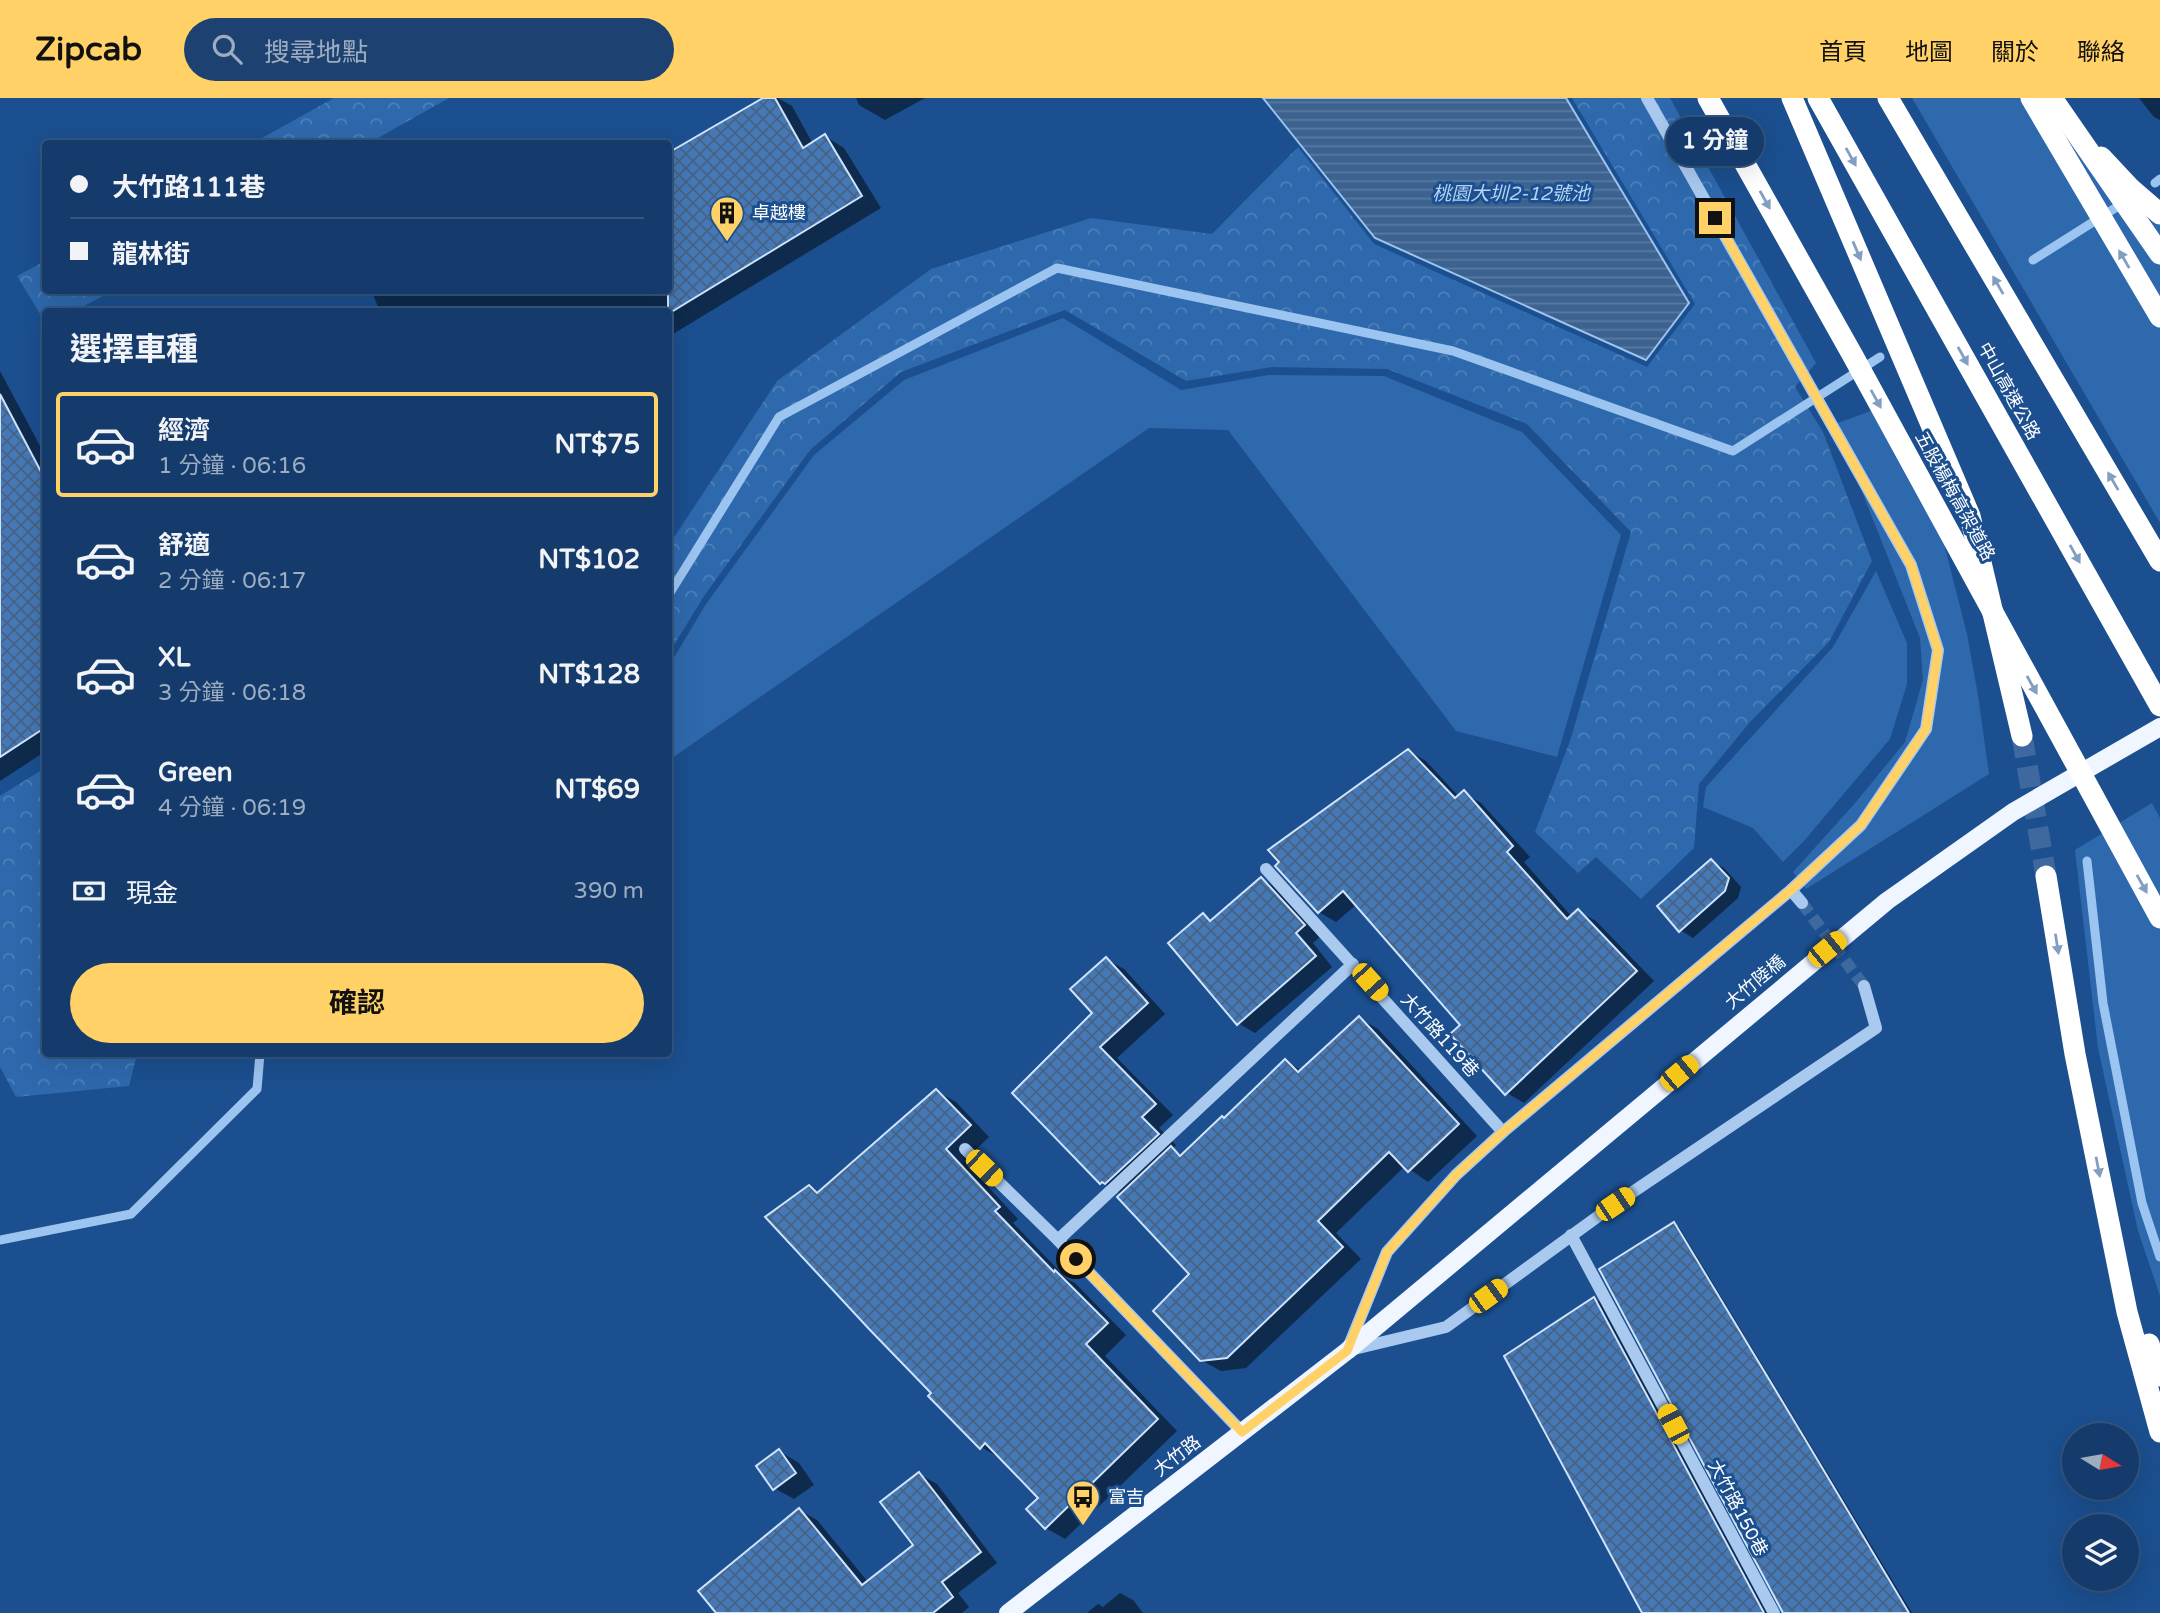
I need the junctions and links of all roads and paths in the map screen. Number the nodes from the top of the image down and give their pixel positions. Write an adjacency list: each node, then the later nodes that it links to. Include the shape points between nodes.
1 (1647, 98): 18 (street, via 1911,565 1938,650 1926,729 1861,825)
2 (1708, 98): 20 (highway, 五股楊梅高架道路, one-way to 20, bridge)
3 (1792, 98): 15 (highway, one-way to 15, via 1970,516)
4 (1818, 98): 13 (highway, 中山高速公路, one-way to 13)
5 (1888, 98): 12 (highway, one-way to 5)
6 (2031, 98): 11 (highway, one-way to 6)
7 (2046, 98): 9 (highway)
8 (2052, 98): 10 (highway, bridge)
9 (2160, 214)
10 (2160, 254)
11 (2160, 317)
12 (2160, 561)
13 (2160, 706)
14 (2160, 727): 28 (main road, 大竹陸橋, via 2012,812 1887,901)
15 (2022, 736)
16 (1266, 869): 21 (street, 大竹路119巷)
17 (2046, 876): 25 (highway, one-way to 25)
18 (1791, 890): 19 (street); 23 (street)
19 (1802, 903)
20 (2160, 918)
21 (1353, 964): 23 (street, 大竹路119巷); 27 (street)
22 (1864, 986): 26 (street, via 1876,1028)
23 (1503, 1132): 29 (street, via 1456,1175 1387,1252)
24 (965, 1149): 27 (street)
25 (2110, 1226): 30 (highway); 32 (highway, via 2127,1312)
26 (1571, 1236): 29 (street, via 1446,1327); 34 (street, 大竹路150巷)
27 (1058, 1240): 31 (street)
28 (1403, 1304): 29 (main road, 大竹路)
29 (1347, 1351): 31 (main road, 大竹路)
30 (2160, 1376)
31 (1242, 1432): 33 (main road, 大竹路)
32 (2160, 1432)
33 (1008, 1613)
34 (1774, 1613)

